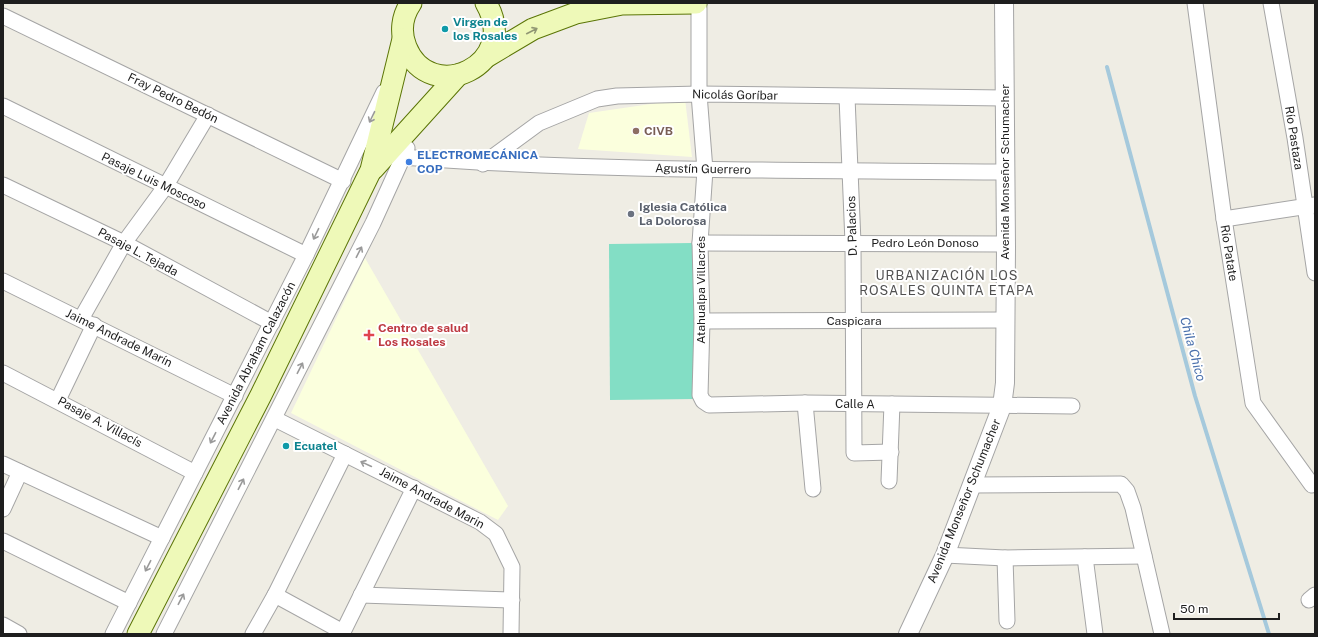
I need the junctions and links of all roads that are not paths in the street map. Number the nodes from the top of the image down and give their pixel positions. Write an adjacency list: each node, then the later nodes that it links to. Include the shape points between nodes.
1 (410, 3): 8 (main road, via 403,21)
2 (486, 3): 9 (main road, via 494,18 495,30 493,45)
3 (698, 3): 9 (main road, one-way to 3, via 533,29 576,13 622,4); 12 (street, Atahualpa Villacrés)
4 (1004, 3): 14 (street, Avenida Monseñor Schumacher)
5 (1195, 3): 28 (street, Río Patate)
6 (1271, 3): 27 (street, Río Pastaza)
7 (3, 16): 17 (street, Fray Pedro Bedón)
8 (403, 39): 10 (main road, Avenida Abraham Calazacón); 11 (main road, via 415,62 427,71 443,76)
9 (486, 58): 11 (main road, via 472,70)
10 (394, 69): 20 (main road, Avenida Abraham Calazacón); 24 (street, Avenida Abraham Calazacón, one-way to 24)
11 (458, 75): 15 (main road, Avenida Abraham Calazacón)
12 (699, 94): 13 (street, Nicolás Goríbar); 19 (street, Nicolás Goríbar, via 617,96 597,99 539,123); 21 (street, Atahualpa Villacrés)
13 (847, 97): 14 (street, Nicolás Goríbar); 22 (street, D. Palacios)
14 (1004, 98): 23 (street, Avenida Monseñor Schumacher)
15 (434, 102): 18 (street, Avenida Abraham Calazacón); 20 (main road, Avenida Abraham Calazacón)
16 (3, 106): 26 (street, Pasaje Luis Moscoso)
17 (208, 115): 24 (street, Fray Pedro Bedón); 26 (street)
18 (401, 157): 19 (street, Agustín Guerrero); 50 (street, Avenida Abraham Calazacón, one-way to 18, via 373,223)
19 (483, 164): 21 (street, Agustín Guerrero)
20 (371, 170): 77 (main road, Avenida Abraham Calazacón, via 261,395)
21 (705, 170): 22 (street, Agustín Guerrero); 30 (street, Atahualpa Villacrés)
22 (850, 171): 23 (street, Agustín Guerrero); 31 (street, D. Palacios)
23 (1006, 172): 32 (street, Avenida Monseñor Schumacher)
24 (343, 181): 33 (street, Avenida Abraham Calazacón, one-way to 33)
25 (3, 185): 29 (street, Pasaje L. Tejada)
26 (165, 187): 29 (street); 33 (street, Pasaje Luis Moscoso)
27 (1309, 206): 28 (street); 34 (street, Río Pastaza)
28 (1224, 219): 57 (street, Río Patate, via 1253,403)
29 (124, 243): 39 (street); 40 (street, Pasaje L. Tejada)
30 (700, 243): 31 (street, Pedro León Donoso); 37 (street, Atahualpa Villacrés)
31 (853, 243): 32 (street, Pedro León Donoso); 38 (street, D. Palacios)
32 (1006, 244): 36 (street, Avenida Monseñor Schumacher)
33 (306, 255): 40 (street, Avenida Abraham Calazacón)
34 (1315, 273)
35 (3, 281): 39 (street, Jaime Andrade Marín)
36 (1005, 320): 38 (street, Caspicara); 48 (street, Avenida Monseñor Schumacher, via 1005,383)
37 (702, 321): 38 (street, Caspicara); 47 (street, Atahualpa Villacrés, via 700,395)
38 (854, 321): 45 (street, D. Palacios)
39 (88, 322): 42 (street, Jaime Andrade Marín); 43 (street)
40 (272, 323): 42 (street, Avenida Abraham Calazacón)
41 (3, 373): 43 (street, Pasaje A. Villacís)
42 (234, 396): 55 (street, Avenida Abraham Calazacón, one-way to 55)
43 (58, 400): 55 (street, Pasaje A. Villacís)
44 (805, 403): 45 (street, Calle A); 47 (street, Calle A); 60 (street)
45 (852, 404): 46 (street, Calle A); 51 (street, D. Palacios, via 854,453)
46 (892, 404): 48 (street, Calle A); 51 (street)
47 (709, 405)
48 (1002, 406): 49 (street, Calle A); 58 (street, Avenida Monseñor Schumacher)
49 (1072, 406)
50 (274, 419): 52 (street, Jaime Andrade Marin); 78 (street, Avenida Abraham Calazacón, one-way to 50)
51 (891, 452): 56 (street)
52 (345, 454): 59 (street, Jaime Andrade Marin, one-way to 52); 69 (street)
53 (3, 464): 54 (street)
54 (20, 472): 61 (street); 62 (street)
55 (195, 472): 62 (street, Avenida Abraham Calazacón)
56 (889, 481)
57 (1314, 483)
58 (972, 485): 64 (street, Avenida Monseñor Schumacher); 65 (street, via 1121,484 1127,491 1133,508)
59 (414, 488): 68 (street); 70 (street, Jaime Andrade Marin, via 480,522 496,534 512,567)
60 (813, 489)
61 (3, 509)
62 (162, 538): 71 (street, Avenida Abraham Calazacón, one-way to 71)
63 (3, 541): 71 (street)
64 (944, 555): 67 (street); 81 (street, Avenida Monseñor Schumacher)
65 (1144, 556): 66 (street); 83 (street)
66 (1085, 557): 67 (street); 82 (street)
67 (1005, 558): 72 (street)
68 (361, 594): 70 (street); 74 (street)
69 (275, 595): 74 (street); 79 (street)
70 (512, 600): 80 (street, Jaime Andrade Marin)
71 (129, 603): 76 (street, Avenida Abraham Calazacón)
72 (1007, 621)
73 (3, 625): 75 (street)
74 (342, 633)
75 (18, 634)
76 (113, 634)
77 (138, 634)
78 (164, 634)
79 (253, 634)
80 (511, 634)
81 (908, 634)
82 (1095, 634)
83 (1162, 634)

